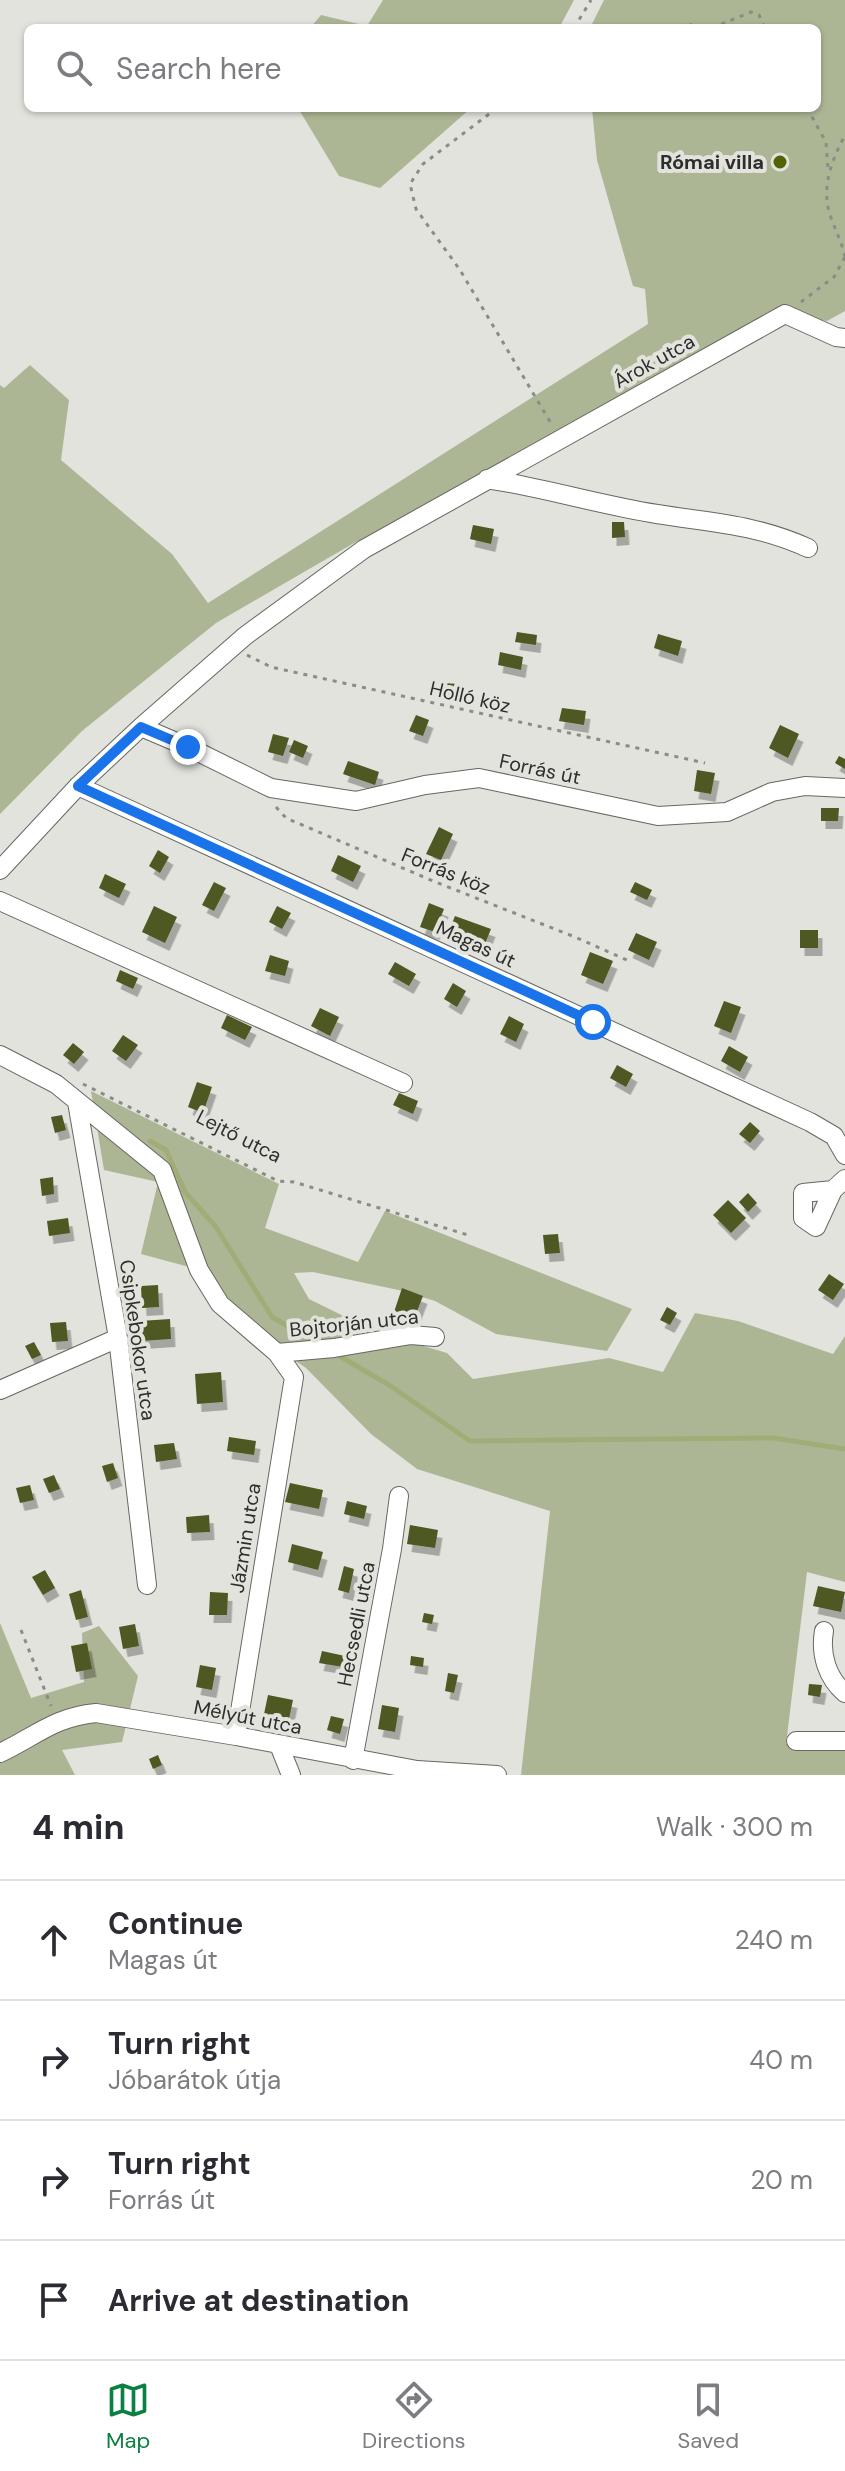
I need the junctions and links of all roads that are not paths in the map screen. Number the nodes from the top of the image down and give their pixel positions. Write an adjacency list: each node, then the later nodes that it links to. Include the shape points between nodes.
1 (845, 338): 2 (street, Árok utca, via 785,314)
2 (487, 479): 3 (street, via 657,514 737,524); 4 (street, Árok utca, via 364,549 245,636)
3 (808, 548)
4 (141, 727): 5 (street, Árok utca); 6 (street, Forrás út, via 271,788 356,801 479,778 658,816 727,812 772,792 805,786)
5 (78, 786): 7 (street, Árok utca); 12 (street, Magas út, via 810,1122 834,1136)
6 (845, 788)
7 (0, 870)
8 (0, 901): 10 (street)
9 (0, 1055): 11 (street, via 56,1084)
10 (403, 1083)
11 (77, 1102): 14 (street, Csipkebokor utca); 15 (street, via 162,1170 199,1270 215,1296)
12 (845, 1155)
13 (435, 1337): 15 (street, Bojtorján utca, via 411,1335)
14 (118, 1338): 16 (street); 18 (street, Csipkebokor utca)
15 (277, 1353): 21 (street, Jázmin utca, via 294,1377)
16 (0, 1390)
17 (399, 1496): 26 (street, Hecsedli utca)
18 (147, 1585)
19 (824, 1631): 20 (street, via 823,1657 834,1684)
20 (845, 1693)
21 (236, 1736): 24 (street, Mélyút utca); 25 (street, Mélyút utca, via 96,1713 57,1721)
22 (796, 1741): 23 (street)
23 (845, 1741)
24 (279, 1745): 26 (street, Mélyút utca); 27 (street)
25 (0, 1753)
26 (353, 1760): 28 (street, Mélyút utca)
27 (291, 1775)
28 (497, 1775)

